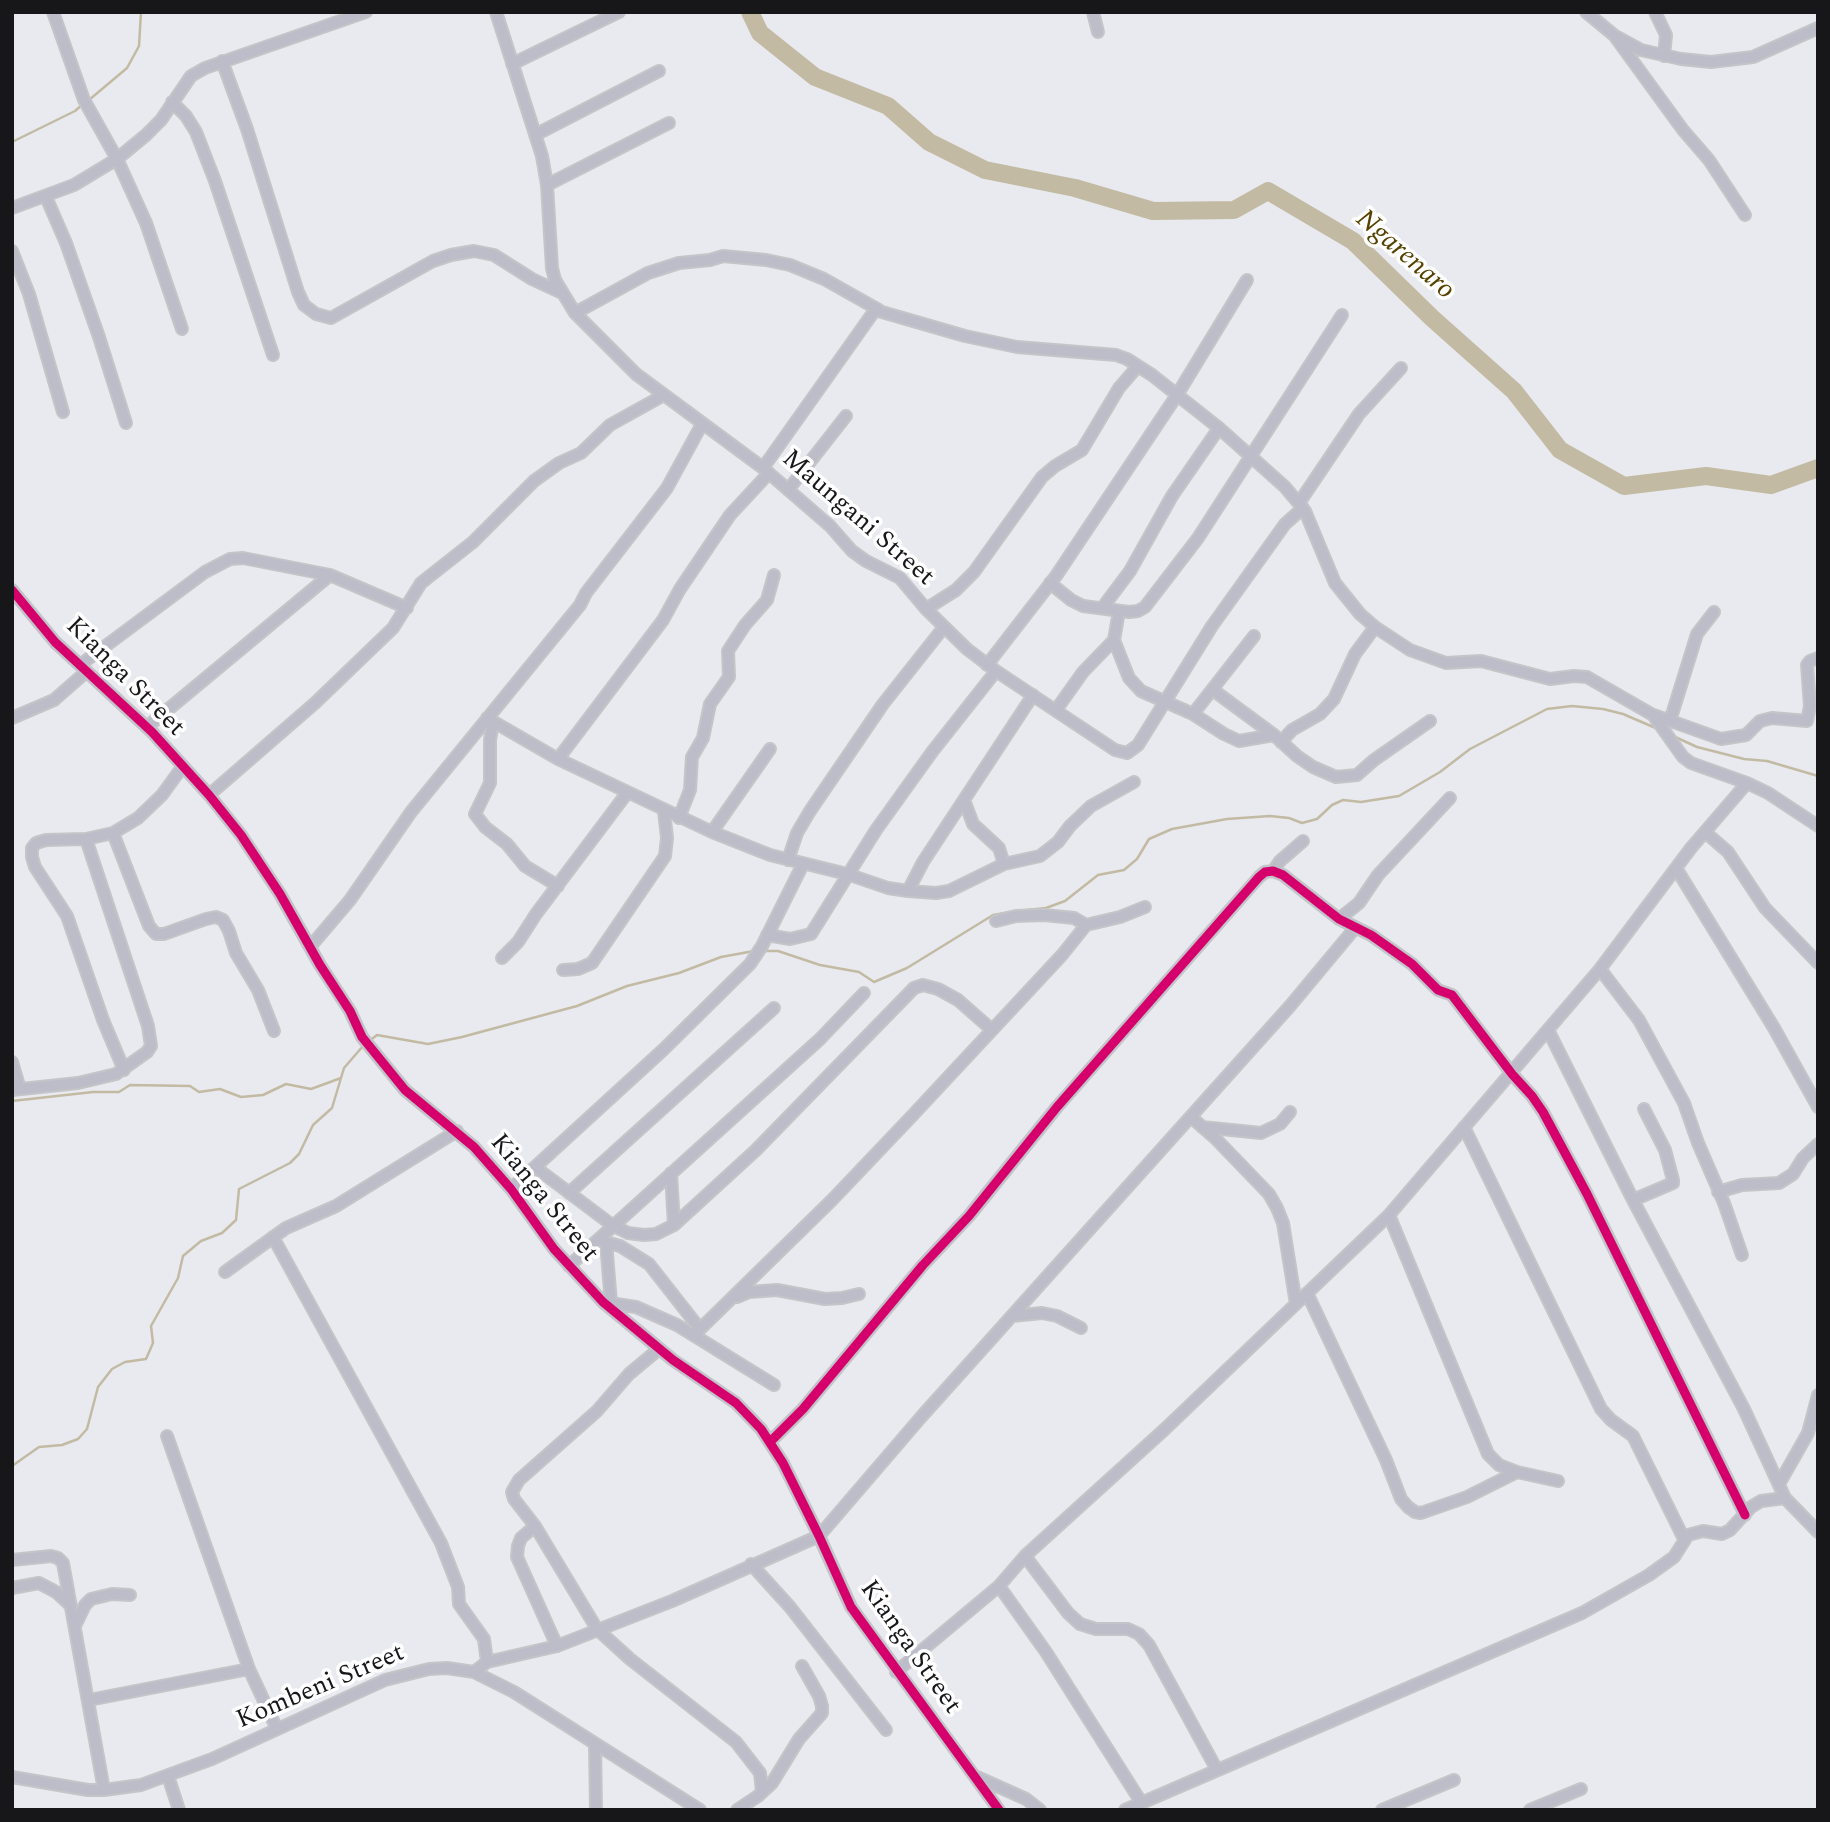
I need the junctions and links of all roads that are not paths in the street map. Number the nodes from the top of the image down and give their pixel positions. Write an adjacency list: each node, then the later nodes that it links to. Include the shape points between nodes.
1 (53, 12): 18 (street, via 79,89)
2 (366, 12): 12 (street)
3 (496, 12): 13 (street, Maungani Street)
4 (619, 12): 13 (street)
5 (1093, 12): 9 (street)
6 (1586, 12): 10 (street)
7 (1655, 12): 11 (street, via 1667,35)
8 (1818, 29): 11 (street, via 1753,57 1711,62)
9 (1098, 32)
10 (1615, 36): 11 (street); 22 (street)
11 (1664, 56)
12 (222, 61): 15 (street, via 191,76); 25 (street, via 298,292 304,305 316,314 331,318 433,261 474,250 494,255)
13 (512, 64): 17 (street, Maungani Street)
14 (659, 71): 17 (street)
15 (172, 102): 18 (street, via 161,120); 30 (street, via 196,132)
16 (669, 123): 19 (street)
17 (536, 135): 19 (street, Maungani Street)
18 (117, 159): 20 (street); 29 (street, via 146,223)
19 (547, 185): 25 (street, Maungani Street, via 552,268)
20 (46, 197): 21 (street); 37 (street, via 66,243)
21 (12, 208)
22 (1745, 215)
23 (12, 251): 35 (street)
24 (1247, 281): 34 (street)
25 (562, 293): 27 (street, Maungani Street)
26 (879, 310): 27 (street, via 790,265 723,256 648,273); 31 (street, via 998,343 1116,355); 41 (street, via 872,313)
27 (575, 313): 33 (street, Maungani Street, via 636,374)
28 (1342, 315): 40 (street)
29 (182, 329)
30 (273, 355)
31 (1138, 366): 34 (street); 50 (street, via 1119,388 1082,450 1042,477 974,572)
32 (1401, 368): 43 (street, Maungani Street, via 1359,414)
33 (664, 395): 38 (street, Maungani Street); 49 (street, via 610,425 581,453 534,481 473,542 421,583)
34 (1177, 395): 39 (street); 46 (street)
35 (63, 412)
36 (846, 416): 42 (street)
37 (126, 423)
38 (702, 424): 41 (street, Maungani Street); 67 (street, via 667,488)
39 (1219, 428): 40 (street); 48 (street)
40 (1250, 456): 43 (street); 51 (street, via 1198,538 1145,607)
41 (766, 470): 42 (street, Maungani Street); 73 (street, via 730,515 663,620)
42 (788, 490): 50 (street, Maungani Street, via 852,551 900,578)
43 (1301, 506): 54 (street, via 1335,583); 62 (street, Maungani Street, via 1212,626)
44 (330, 575): 49 (street); 58 (street, via 243,558 221,562); 70 (street)
45 (774, 575): 82 (street, via 767,600 728,651 729,677 710,704 704,738 692,757 691,790)
46 (1051, 583): 48 (street, via 1083,606); 59 (street)
47 (12, 590): 58 (street, Kianga Street)
48 (1103, 607): 51 (street)
49 (407, 608): 78 (street, via 393,628 315,703)
50 (926, 609): 53 (street, Maungani Street)
51 (1119, 611): 56 (street)
52 (1714, 611): 69 (street, via 1697,634)
53 (944, 627): 59 (street, Maungani Street); 89 (street, via 883,704 810,811)
54 (1375, 627): 65 (street, via 1410,650 1446,663 1481,661 1550,679 1587,677); 71 (street, via 1355,654 1334,699 1320,714)
55 (1254, 636): 60 (street)
56 (1114, 640): 62 (street, via 1135,687); 63 (street)
57 (1818, 658): 69 (street, via 1807,665 1807,721 1772,718 1746,735 1721,739)
58 (83, 668): 66 (street, via 54,700); 70 (street, Kianga Street)
59 (992, 668): 61 (street, Maungani Street); 94 (street)
60 (1213, 690): 64 (street); 71 (street)
61 (1033, 695): 63 (street, Maungani Street); 80 (street)
62 (1164, 701): 63 (street, Maungani Street, via 1138,745 1127,753 1115,750); 64 (street)
63 (1056, 710)
64 (1193, 714): 71 (street, via 1239,741)
65 (1653, 715): 69 (street); 76 (street, via 1691,763)
66 (12, 719)
67 (490, 720): 73 (street); 95 (street, via 490,783 475,814 525,866); 103 (street, via 411,812 350,900)
68 (1430, 721): 71 (street, via 1350,778 1313,767)
69 (1670, 721)
70 (147, 727): 74 (street, Kianga Street)
71 (1277, 738)
72 (770, 749): 84 (street)
73 (558, 759): 77 (street)
74 (183, 766): 78 (street, Kianga Street); 86 (street, via 138,818)
75 (1134, 782): 91 (street, via 1091,806 1040,856)
76 (1747, 783): 83 (street); 85 (street)
77 (627, 793): 81 (street); 95 (street)
78 (209, 795): 103 (street, Kianga Street, via 241,835)
79 (1450, 798): 98 (street, via 1378,875 1359,903)
80 (964, 800): 91 (street, via 973,824 999,848); 96 (street)
81 (664, 811): 82 (street); 107 (street, via 665,856 592,963)
82 (679, 818): 84 (street)
83 (1818, 826)
84 (712, 832): 89 (street)
85 (1705, 832): 92 (street); 105 (street, via 1728,852 1765,908)
86 (113, 833): 87 (street); 112 (street, via 149,926 156,934 164,934 206,919 223,920)
87 (86, 839): 114 (street, via 150,1036 147,1052); 114 (street, via 36,844 32,857 67,916)
88 (1303, 841): 93 (street)
89 (788, 860): 90 (street)
90 (803, 864): 94 (street); 102 (street)
91 (1004, 864): 96 (street, via 949,891)
92 (1676, 868): 106 (street); 117 (street)
93 (1273, 870): 98 (street); 151 (street, via 1259,877)
94 (847, 874): 96 (street); 102 (street, via 811,934 790,939)
95 (558, 886): 104 (street)
96 (908, 891)
97 (1144, 907): 100 (street)
98 (1339, 919): 101 (street)
99 (996, 921): 100 (street, via 1045,915 1074,918)
100 (1086, 925): 110 (street)
101 (1355, 928): 115 (street, via 1412,964 1438,990 1452,995); 120 (street)
102 (767, 935): 125 (street, via 750,964)
103 (310, 947): 123 (street, Kianga Street, via 362,1037 389,1072)
104 (502, 958)
105 (1818, 963)
106 (1600, 969): 111 (street); 128 (street, via 1639,1020 1684,1103)
107 (563, 970)
108 (864, 993): 126 (street, via 820,1039)
109 (774, 1008): 129 (street)
110 (991, 1029): 133 (street, via 938,989 914,988 756,1150); 141 (street, via 894,1136)
111 (1548, 1030): 115 (street); 130 (street)
112 (274, 1031)
113 (12, 1062): 116 (street)
114 (124, 1070): 116 (street, via 78,1083)
115 (1512, 1074): 122 (street); 156 (street, via 1543,1112 1587,1194)
116 (16, 1089)
117 (1818, 1107)
118 (1644, 1109): 130 (street, via 1674,1180)
119 (1290, 1112): 121 (street, via 1280,1124 1261,1133)
120 (1191, 1117): 121 (street); 144 (street)
121 (1202, 1127): 143 (street, via 1269,1194 1277,1208)
122 (1464, 1127): 131 (street); 160 (street, via 1601,1409 1633,1436)
123 (457, 1131): 127 (street, Kianga Street); 134 (street, via 336,1206)
124 (1818, 1144): 128 (street, via 1793,1174 1779,1183)
125 (535, 1167): 127 (street); 129 (street)
126 (671, 1173): 132 (street); 133 (street)
127 (511, 1189): 137 (street, Kianga Street)
128 (1718, 1192): 136 (street)
129 (569, 1193): 132 (street)
130 (1633, 1200): 154 (street, via 1727,1375)
131 (1389, 1215): 139 (street); 152 (street, via 1488,1454 1499,1465)
132 (612, 1225): 133 (street, via 644,1236); 135 (street)
133 (674, 1225)
134 (273, 1237): 138 (street); 171 (street, via 441,1543 460,1604 484,1639)
135 (602, 1241): 137 (street); 142 (street); 146 (street, via 649,1264)
136 (1742, 1255)
137 (569, 1266): 142 (street, Kianga Street)
138 (225, 1272)
139 (1307, 1293): 143 (street); 152 (street, via 1408,1507 1421,1513)
140 (859, 1294): 141 (street, via 825,1299 769,1290)
141 (731, 1300): 146 (street)
142 (607, 1303): 146 (street, via 636,1307); 147 (street, Kianga Street)
143 (1296, 1304): 161 (street)
144 (1012, 1316): 145 (street, via 1042,1313); 159 (street)
145 (1081, 1328)
146 (697, 1332): 148 (street)
147 (659, 1349): 151 (street, Kianga Street, via 736,1402); 157 (street, via 514,1486 514,1499)
148 (774, 1385)
149 (1818, 1395): 154 (street, via 1808,1433)
150 (167, 1436): 173 (street)
151 (770, 1442): 159 (street, Kianga Street)
152 (1517, 1472): 153 (street)
153 (1558, 1481)
154 (1779, 1484): 155 (street)
155 (1785, 1498): 156 (street, via 1761,1501); 158 (street)
156 (1745, 1515): 160 (street, via 1722,1534 1703,1531)
157 (535, 1526): 169 (street); 170 (street, via 521,1538 517,1557)
158 (1818, 1532)
159 (820, 1536): 163 (street); 175 (street, Kianga Street, via 850,1607)
160 (1684, 1539): 180 (street, via 1665,1564 1582,1613)
161 (1025, 1556): 164 (street); 180 (street, via 1080,1624 1128,1629 1149,1645)
162 (12, 1560): 167 (street, via 58,1558 67,1575)
163 (751, 1564): 169 (street); 178 (street, via 790,1606)
164 (999, 1586): 175 (street); 188 (street)
165 (12, 1588): 167 (street, via 39,1583)
166 (130, 1595): 168 (street, via 91,1599)
167 (72, 1606): 168 (street)
168 (75, 1626): 176 (street)
169 (597, 1629): 170 (street); 187 (street, via 736,1742 760,1773)
170 (557, 1646): 171 (street)
171 (487, 1662): 174 (street)
172 (802, 1666): 187 (street, via 822,1713)
173 (249, 1669): 176 (street); 177 (street)
174 (474, 1672): 177 (street, Kombeni Street, via 447,1668 409,1673); 179 (street, Kombeni Street, via 514,1692)
175 (896, 1672): 183 (street, Kianga Street)
176 (89, 1700): 186 (street)
177 (277, 1729): 181 (street, Kombeni Street)
178 (886, 1730)
179 (595, 1745): 189 (street, Kombeni Street); 191 (street)
180 (1217, 1770): 188 (street)
181 (168, 1776): 186 (street, Kombeni Street, via 141,1786); 190 (street)
182 (12, 1777): 186 (street, Kombeni Street)
183 (977, 1777): 193 (street, Kianga Street); 194 (street)
184 (1454, 1780): 196 (street)
185 (1581, 1789): 197 (street)
186 (104, 1790)
187 (762, 1792): 192 (street)
188 (1141, 1802): 195 (street)
189 (695, 1808)
190 (179, 1810)
191 (596, 1810)
192 (737, 1810)
193 (999, 1810)
194 (1040, 1810)
195 (1125, 1810)
196 (1382, 1810)
197 (1530, 1810)

